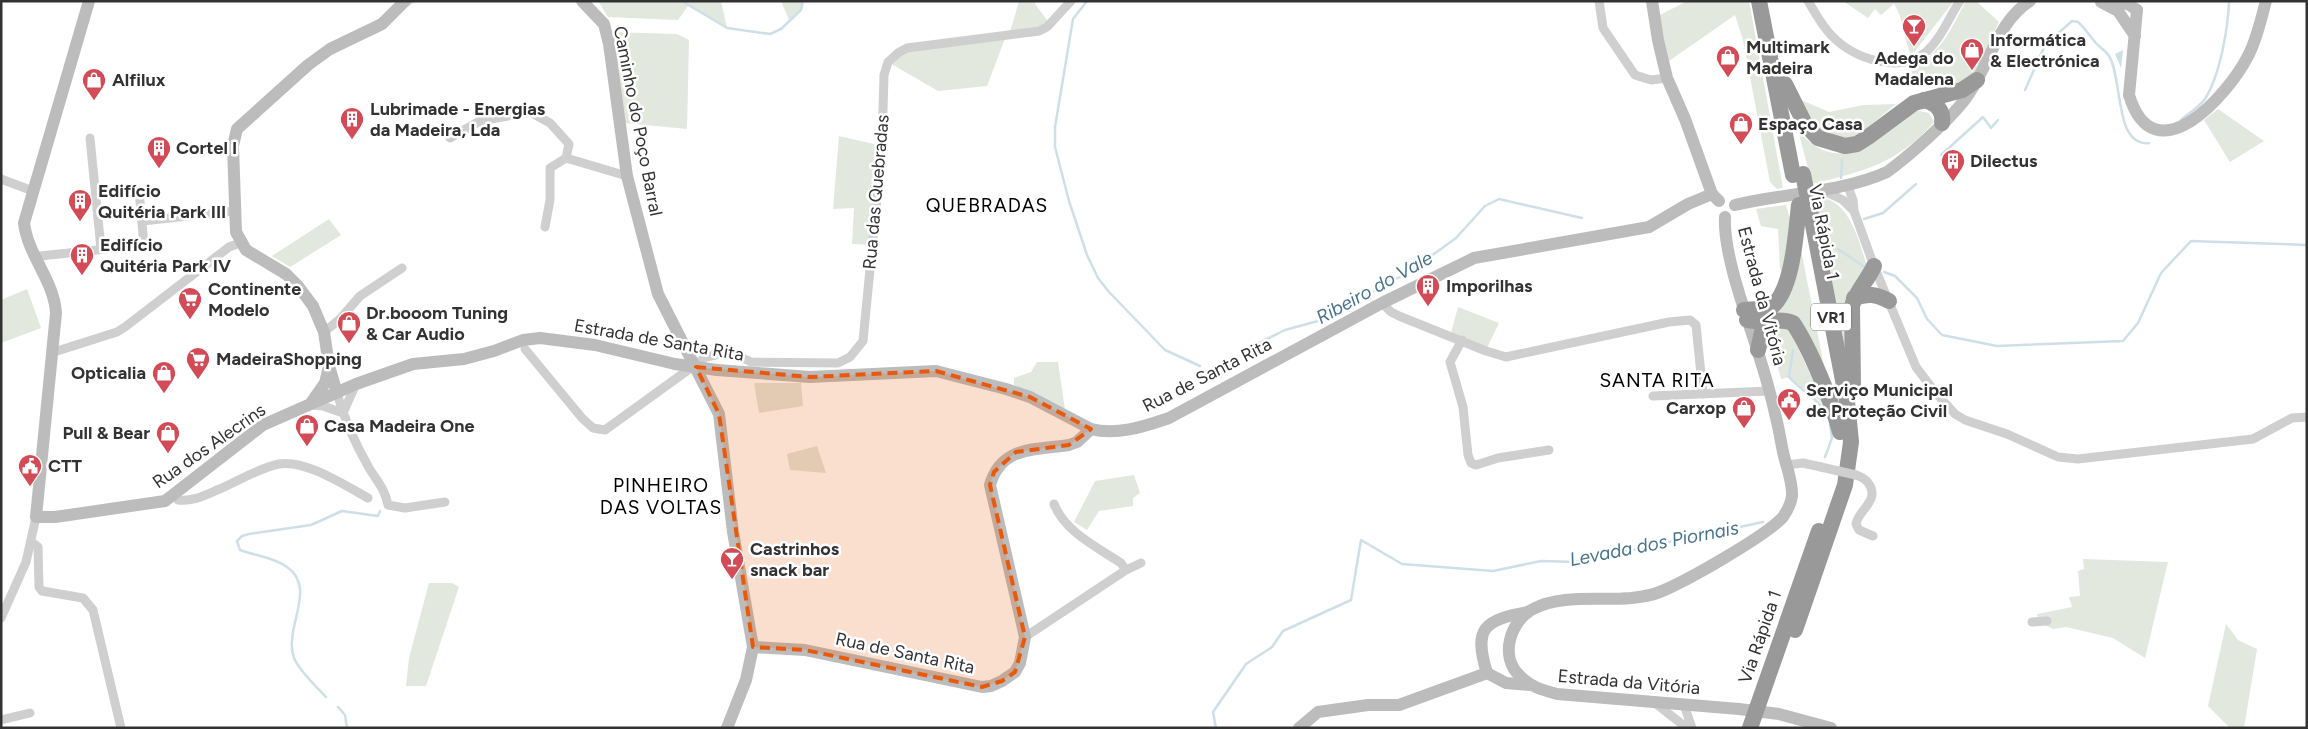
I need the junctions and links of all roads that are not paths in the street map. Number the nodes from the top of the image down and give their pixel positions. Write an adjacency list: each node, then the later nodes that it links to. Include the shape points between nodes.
1 (89, 1): 31 (street)
2 (405, 1): 38 (street, via 382,24 314,60 237,129 233,146)
3 (582, 1): 26 (street, Caminho do Poço Barral, via 604,24)
4 (1071, 1): 58 (street, Rua das Quebradas, via 1048,27 1039,31 907,48 888,62 884,75 882,146 863,340 850,357 838,363 751,362 730,352 706,357)
5 (1599, 1): 17 (street, via 1603,28 1635,75 1651,80)
6 (1652, 1): 17 (street)
7 (1759, 1): 25 (highway, Via Rápida 1 / VR1)
8 (1769, 1): 19 (highway, Via Rápida 1 / VR1)
9 (1808, 1): 10 (street, via 1822,24 1850,50 1895,64 1910,61 1926,52)
10 (1960, 1)
11 (2030, 1): 18 (street, via 2009,22)
12 (2101, 1): 14 (street); 15 (street)
13 (2266, 1): 16 (street, via 2242,66 2215,100 2176,130 2150,127 2133,107 2129,95)
14 (2137, 6): 15 (street); 16 (street)
15 (2118, 11): 16 (street)
16 (2135, 36)
17 (1667, 78): 33 (street)
18 (1977, 80): 20 (highway, via 1962,90); 21 (street, via 1964,102)
19 (1785, 84): 20 (highway, via 1804,124 1818,138 1844,146 1857,144 1914,103); 25 (highway, Via Rápida 1 / VR1)
20 (1924, 100): 21 (highway, via 1940,109)
21 (1942, 124): 28 (street, via 1887,172)
22 (90, 138): 44 (street)
23 (450, 138): 24 (street, via 480,121 530,112 550,123 569,144)
24 (566, 158): 26 (street); 42 (street, via 550,168)
25 (1798, 175): 36 (highway, Via Rápida 1 / VR1, bridge)
26 (627, 176): 58 (street, Caminho do Poço Barral, via 658,294)
27 (1, 179): 31 (street)
28 (1866, 180): 29 (street); 35 (street)
29 (1845, 185): 30 (street); 34 (street); 35 (street)
30 (1818, 189): 34 (street); 37 (street)
31 (33, 191): 45 (street, via 24,224)
32 (139, 191): 41 (street)
33 (1716, 197): 37 (street, via 1728,199); 40 (street, via 1716,209); 50 (street, Rua de Santa Rita, via 1688,204 1649,227 1474,258)
34 (1843, 200): 39 (street)
35 (1853, 200): 39 (street)
36 (1804, 204): 51 (highway, via 1781,297 1770,308); 69 (highway, Via Rápida 1 / VR1, via 1847,401)
37 (1735, 205): 40 (street, via 1733,214)
38 (234, 211): 41 (street); 43 (street)
39 (1854, 212): 46 (street)
40 (1724, 217): 51 (street, Estrada da Vitória, via 1724,232)
41 (142, 221): 44 (street, via 144,244)
42 (546, 227)
43 (240, 243): 53 (street, via 298,286 313,306); 57 (street, via 228,247 117,332)
44 (101, 249): 45 (street)
45 (35, 259): 57 (street, via 56,305)
46 (1874, 266): 48 (highway); 49 (street)
47 (402, 268): 53 (street, via 360,296)
48 (1854, 298): 49 (highway, via 1874,294); 69 (highway, via 1853,401)
49 (1889, 301): 67 (street, via 1916,367 1956,414 2058,457 2099,458 2254,440 2292,418)
50 (1382, 303): 54 (street, via 1399,316); 68 (street, Rua de Santa Rita, via 1169,418 1120,431)
51 (1746, 315): 52 (highway, via 1758,322); 56 (street, Estrada da Vitória)
52 (1772, 320): 56 (highway, via 1762,332); 69 (highway, via 1793,323 1835,415)
53 (324, 332): 59 (street)
54 (1462, 340): 63 (street, via 1486,352 1506,357 1690,320 1696,325); 70 (street, via 1450,362 1462,407 1471,463 1476,465)
55 (525, 349): 58 (street, Rua das Quebradas, via 582,418 593,428 605,430)
56 (1758, 350): 61 (street, Estrada da Vitória)
57 (54, 352): 76 (street)
58 (694, 364): 87 (street, Caminho do Poço Barral, via 719,414 733,532)
59 (329, 366): 60 (street, Estrada de Santa Rita, via 343,380); 62 (street); 65 (street, via 325,383)
60 (361, 382): 62 (street, Estrada de Santa Rita); 66 (street); 68 (street, Estrada de Santa Rita, bridge, via 413,364 464,359 522,340 540,338 595,345 717,370 810,377 944,372 1030,398)
61 (1769, 391): 63 (street); 71 (street, Estrada da Vitória)
62 (337, 393): 65 (street, Rua dos Alecrins); 66 (street)
63 (1703, 394): 64 (street)
64 (1653, 396)
65 (310, 405): 66 (street); 72 (street, Rua dos Alecrins, via 263,426)
66 (339, 412): 74 (street, via 386,492 384,508)
67 (2307, 417)
68 (1091, 429): 86 (street, Rua de Santa Rita, via 1069,445 1016,452 994,472 991,494)
69 (1846, 431): 77 (highway, Via Rápida 1 / VR1)
70 (1549, 450)
71 (1786, 465): 78 (street, bridge, via 1803,463 1856,475 1869,483 1870,504 1856,524 1859,530); 82 (street, Estrada da Vitória, via 1791,486 1788,509 1776,523 1730,553 1655,593 1631,598 1556,602)
72 (174, 495): 73 (street, via 178,500 198,498 265,469 290,464 324,475); 76 (street, Rua dos Alecrins, via 157,503)
73 (368, 498)
74 (445, 502)
75 (1054, 504): 81 (street, via 1070,528 1121,563)
76 (36, 517): 79 (street)
77 (1823, 533): 100 (highway, Via Rápida 1 / VR1, bridge); 101 (highway, Via Rápida 1 / VR1)
78 (1873, 536)
79 (31, 542): 83 (street, via 23,570); 97 (street, via 38,547 39,587 42,592 83,598 93,610)
80 (1141, 563): 81 (street)
81 (1126, 570): 86 (street)
82 (1528, 612): 88 (street, Estrada da Vitória, via 1516,624 1509,641); 89 (street, via 1497,620 1486,627 1480,642)
83 (1, 618)
84 (2047, 621): 85 (street)
85 (2032, 622)
86 (1025, 637): 87 (street, Rua de Santa Rita, via 1015,672 991,686 982,687 807,650)
87 (753, 647): 98 (street, via 746,680)
88 (1512, 665): 89 (street); 90 (street, Estrada da Vitória)
89 (1492, 676): 90 (street, via 1506,683); 99 (street, via 1398,705 1318,712)
90 (1530, 685): 91 (street, Estrada da Vitória, via 1557,694)
91 (1655, 703): 92 (street, Estrada da Vitória); 96 (street)
92 (1684, 705): 93 (street, Estrada da Vitória); 96 (street)
93 (1706, 707): 96 (street); 102 (street, Estrada da Vitória, via 1779,714)
94 (30, 713): 95 (street)
95 (1, 720)
96 (1690, 726)
97 (121, 728)
98 (727, 728)
99 (1299, 728)
100 (1750, 728)
101 (1761, 728)
102 (1830, 728)

